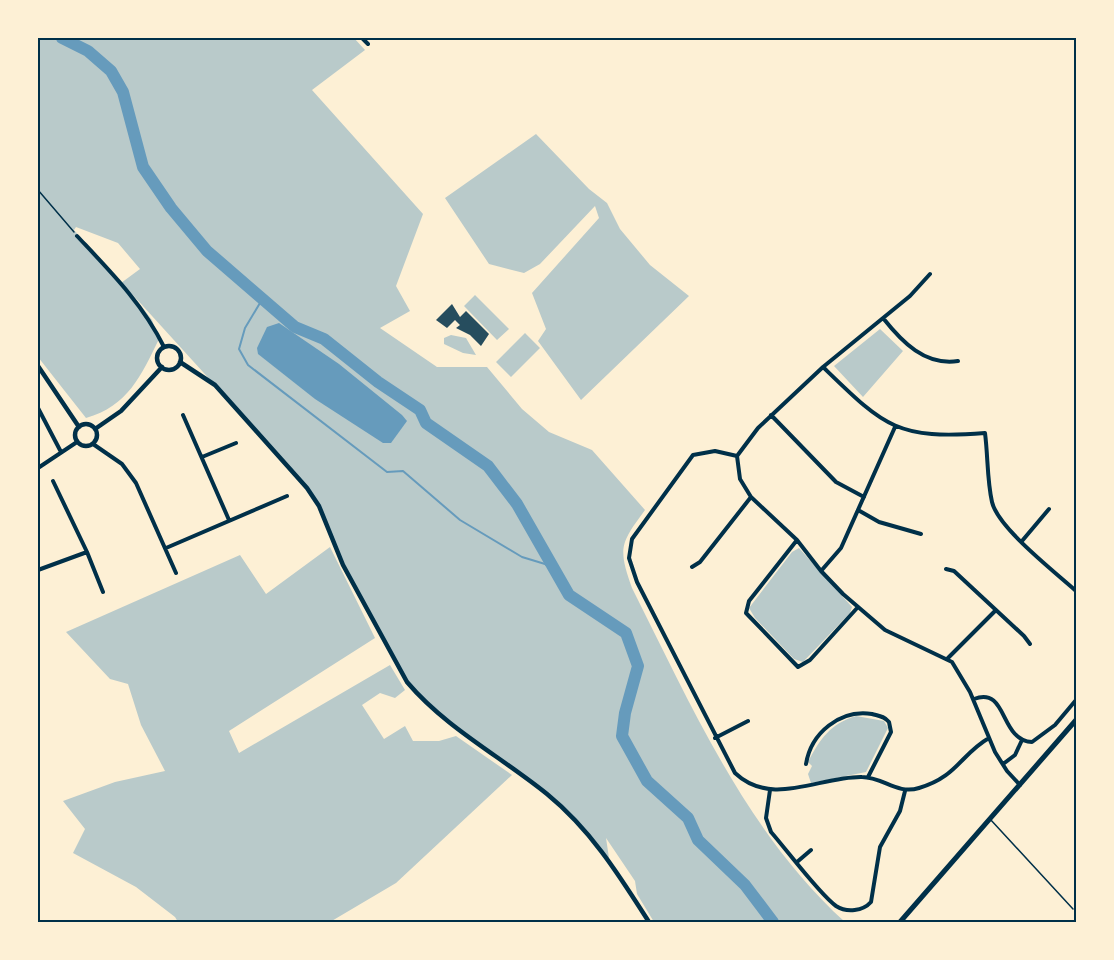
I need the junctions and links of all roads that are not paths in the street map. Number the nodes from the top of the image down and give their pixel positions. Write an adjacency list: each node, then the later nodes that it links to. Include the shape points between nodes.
1 (362, 38): 2 (street)
2 (368, 44)
3 (77, 236): 6 (street, via 152,321)
4 (930, 274): 5 (street)
5 (883, 318): 7 (street, via 904,343 920,354); 11 (street)
6 (164, 347): 8 (street, via 176,348); 10 (street, via 158,357)
7 (958, 361)
8 (180, 362): 10 (street, via 172,369); 65 (street, via 215,386 307,488 319,506 343,565 407,682 420,698 569,815 609,858)
9 (38, 366): 15 (street)
10 (162, 367): 17 (street, via 121,411)
11 (823, 367): 14 (street); 16 (street, via 866,408)
12 (38, 408): 21 (street)
13 (183, 415): 23 (street)
14 (771, 415): 22 (street); 28 (street, via 840,485)
15 (79, 427): 17 (street, via 86,424); 18 (street, via 75,432)
16 (895, 427): 28 (street); 34 (street, via 936,436 985,433 992,503 1000,520)
17 (95, 429): 20 (street, via 97,438)
18 (77, 442): 20 (street, via 83,446); 21 (street)
19 (236, 443): 23 (street)
20 (93, 444): 35 (street, via 122,464 136,483)
21 (61, 452): 24 (street)
22 (737, 456): 27 (street, via 740,479); 52 (street, via 715,451 693,455 637,530 629,552 638,582)
23 (202, 457): 31 (street)
24 (38, 468)
25 (53, 481): 36 (street)
26 (287, 496): 31 (street)
27 (751, 497): 33 (street); 37 (street)
28 (864, 497): 30 (street)
29 (1049, 509): 34 (street)
30 (858, 510): 32 (street, via 879,522); 40 (street, via 841,548)
31 (229, 520): 35 (street)
32 (921, 534)
33 (797, 540): 40 (street); 44 (street, via 749,601 746,613 798,667 810,660)
34 (1022, 541): 42 (street)
35 (166, 548): 41 (street)
36 (87, 552): 39 (street); 43 (street)
37 (692, 567)
38 (946, 569): 45 (street, via 954,571)
39 (38, 570)
40 (821, 571): 44 (street)
41 (176, 573)
42 (1077, 591)
43 (103, 592)
44 (858, 607): 47 (street, via 902,640)
45 (995, 611): 46 (street); 47 (street)
46 (1030, 645)
47 (948, 658): 48 (street)
48 (974, 699): 53 (street); 54 (street, via 992,698 1009,729)
49 (1077, 700): 54 (street, via 1037,739)
50 (1077, 720): 58 (main road)
51 (748, 721): 52 (street)
52 (715, 738): 59 (street, via 741,779)
53 (989, 738): 56 (street); 60 (street, via 943,778)
54 (1022, 740): 56 (street, via 1016,755)
55 (806, 764): 57 (street, via 822,733 833,722 853,714 882,716 889,722 891,732)
56 (1003, 764): 58 (street)
57 (868, 777): 59 (street); 60 (street)
58 (1020, 785): 61 (main road)
59 (770, 789): 63 (street, via 768,824)
60 (905, 791): 63 (street, via 900,811 880,847 872,898 865,908 848,910 836,906)
61 (990, 819): 64 (lane); 66 (main road)
62 (811, 850): 63 (street)
63 (797, 862)
64 (1073, 909)
65 (649, 922)
66 (900, 922)

